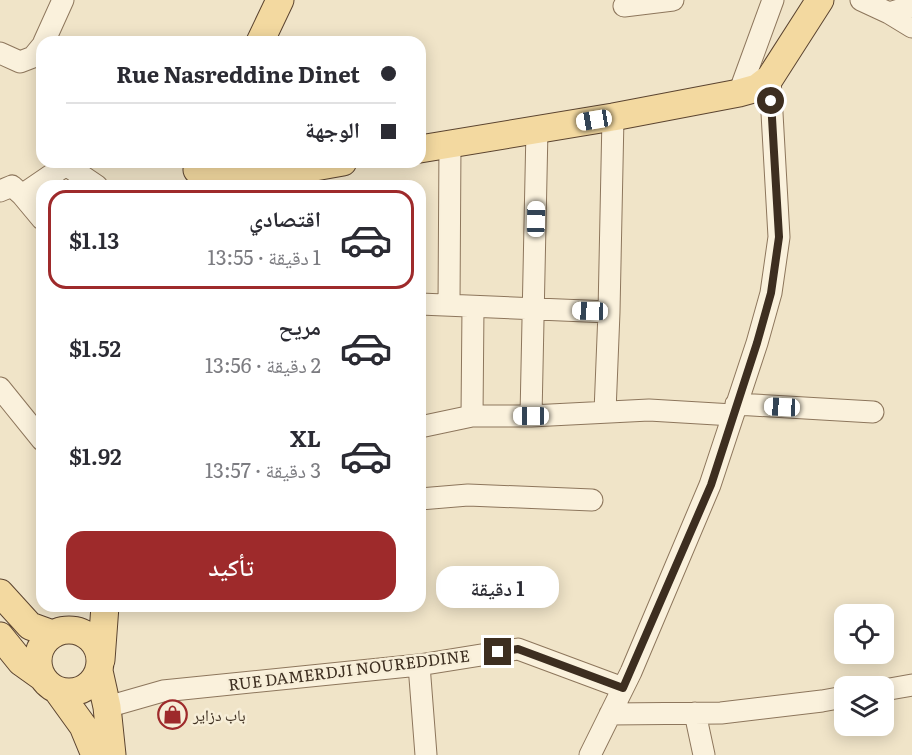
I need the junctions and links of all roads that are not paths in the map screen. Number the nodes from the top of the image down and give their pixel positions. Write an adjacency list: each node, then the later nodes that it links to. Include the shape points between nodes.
1 (63, 0): 11 (street)
2 (280, 0): 12 (main road)
3 (673, 0): 7 (street)
4 (773, 0): 16 (street)
5 (820, 0): 15 (main road)
6 (861, 0): 9 (street)
7 (624, 6)
8 (912, 6): 9 (street)
9 (889, 13): 10 (street)
10 (912, 27)
11 (47, 36)
12 (263, 36)
13 (0, 53): 14 (street, via 20,62)
14 (36, 53)
15 (770, 78): 16 (main road, via 757,88); 40 (street, via 779,237 771,293)
16 (739, 93): 17 (main road)
17 (613, 117): 18 (main road); 38 (street)
18 (537, 129): 19 (main road); 37 (street)
19 (450, 144): 20 (main road); 35 (street)
20 (426, 148)
21 (62, 168): 26 (street)
22 (73, 168): 27 (street)
23 (322, 168): 25 (main road)
24 (195, 173): 28 (main road)
25 (284, 179): 29 (main road)
26 (44, 180)
27 (89, 180)
28 (223, 180)
29 (266, 180)
30 (36, 186): 32 (street)
31 (0, 191): 32 (street, via 12,186)
32 (22, 195): 33 (street)
33 (36, 212)
34 (426, 304): 35 (street)
35 (449, 305): 36 (street)
36 (473, 307): 37 (street); 43 (street)
37 (533, 309): 38 (street); 44 (street)
38 (609, 312): 41 (street)
39 (0, 388): 46 (street)
40 (734, 410): 41 (street); 42 (street); 58 (street, via 711,485)
41 (605, 412): 44 (street)
42 (873, 412)
43 (472, 416): 44 (street); 45 (street)
44 (531, 416)
45 (426, 426)
46 (36, 433)
47 (426, 498): 48 (street, via 468,495)
48 (592, 500)
49 (0, 593): 52 (main road, via 30,626)
50 (88, 612): 52 (main road)
51 (104, 612): 54 (main road)
52 (60, 631): 54 (main road, via 78,630 87,635 99,650); 56 (main road, via 45,640 37,658 38,668)
53 (0, 636): 56 (main road, via 21,662)
54 (100, 665): 56 (main road, via 94,680 77,691 67,692); 61 (main road)
55 (419, 665): 58 (street, RUE DAMERDJI NOUREDDINE, via 518,649); 61 (street, RUE DAMERDJI NOUREDDINE, via 163,691); 67 (street)
56 (50, 683): 65 (main road, via 83,726)
57 (912, 685): 59 (street)
58 (623, 688): 63 (street)
59 (894, 688)
60 (834, 699): 62 (street)
61 (107, 707): 66 (main road)
62 (695, 713): 63 (street); 68 (street)
63 (610, 714): 64 (street)
64 (596, 751)
65 (95, 755)
66 (112, 755)
67 (426, 755)
68 (704, 755)

